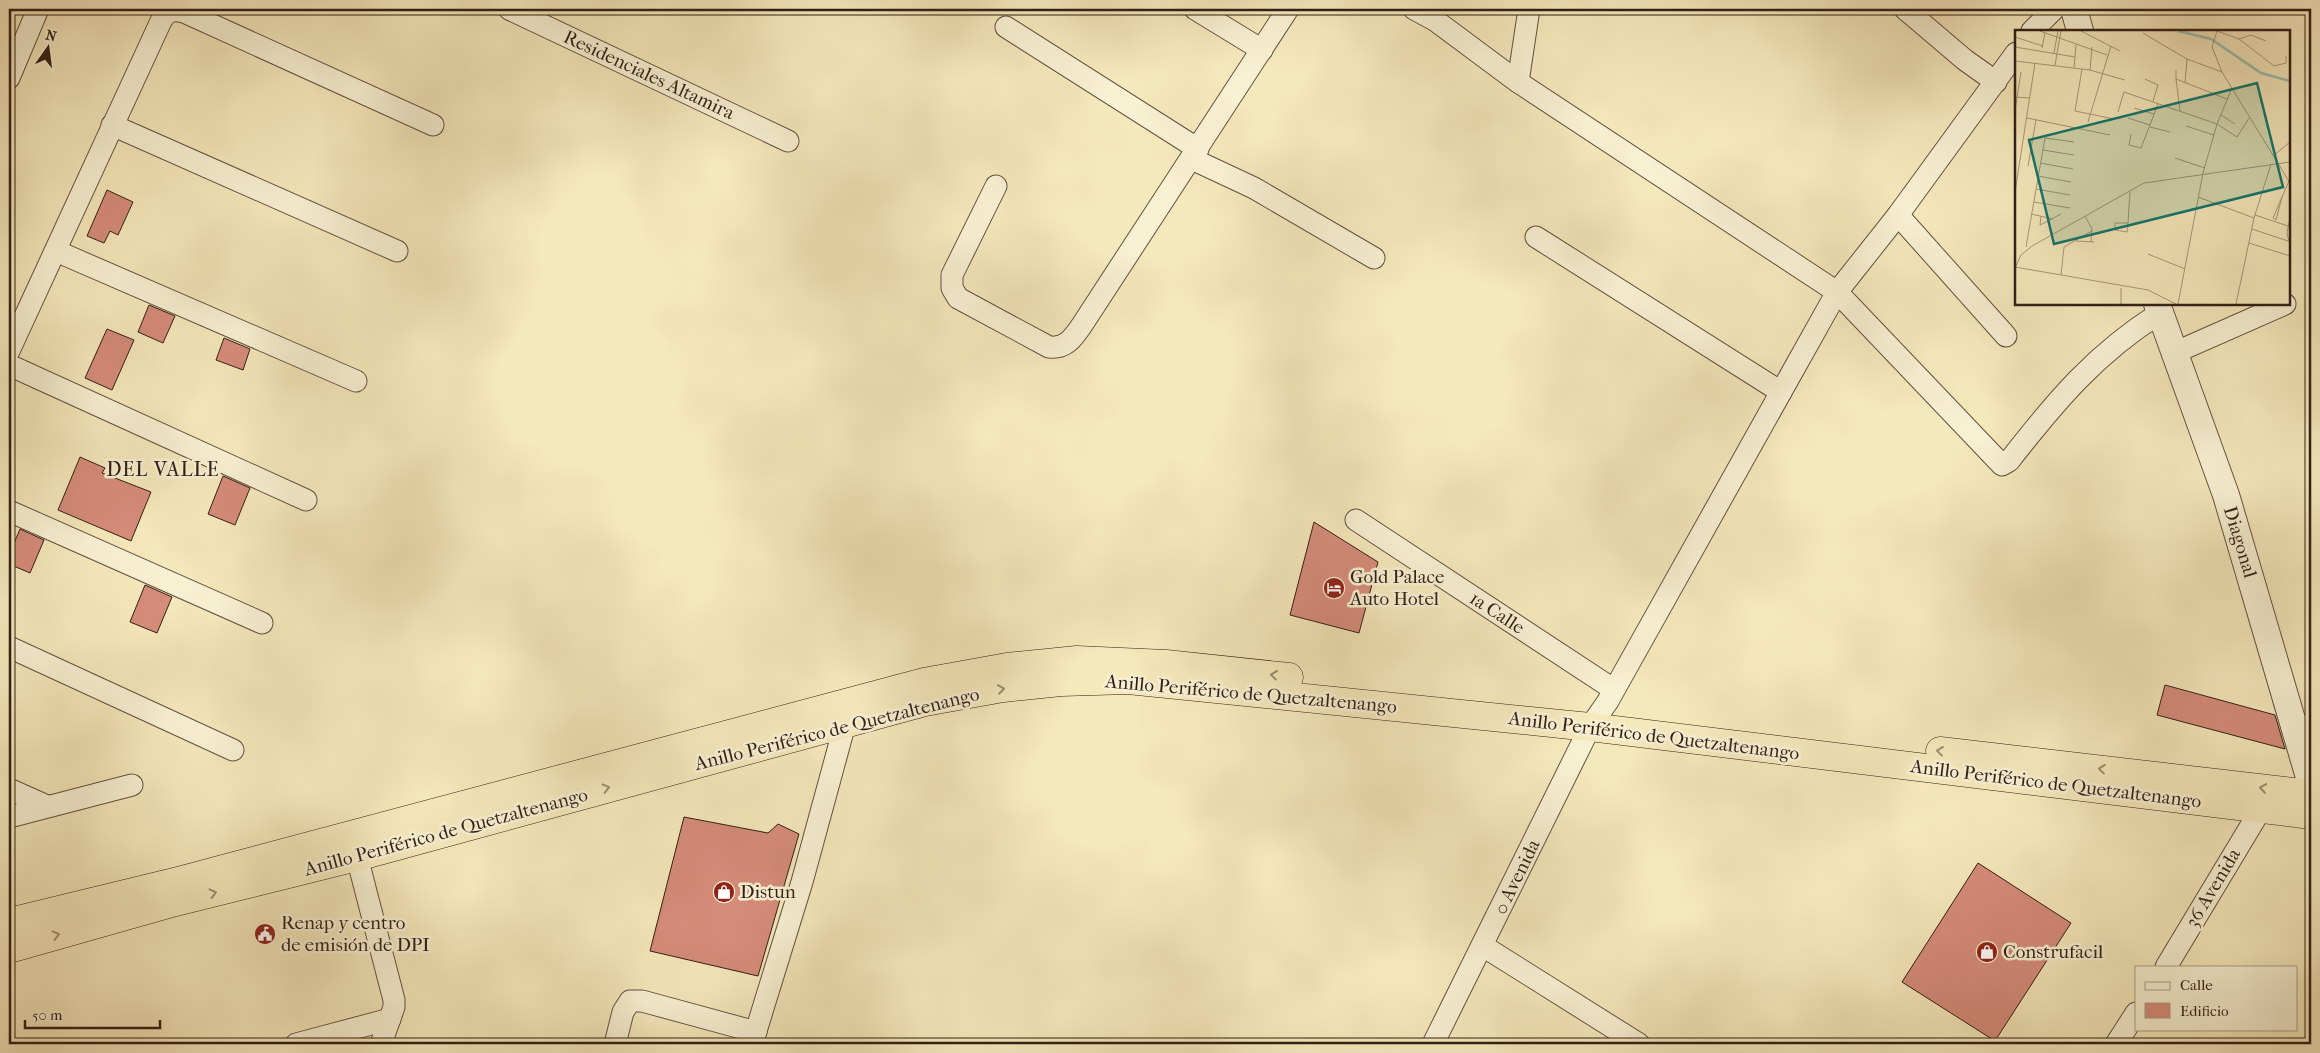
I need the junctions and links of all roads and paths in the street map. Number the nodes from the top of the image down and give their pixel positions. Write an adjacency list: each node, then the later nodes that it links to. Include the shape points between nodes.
1 (38, 9): 15 (street)
2 (510, 9): 20 (street, Residenciales Altamira)
3 (1195, 9): 13 (street)
4 (1288, 9): 13 (street)
5 (1414, 9): 16 (street, via 1436,21)
6 (1529, 9): 16 (street)
7 (1905, 9): 17 (street)
8 (2054, 9): 11 (street)
9 (2074, 9): 12 (street)
10 (1006, 27): 21 (street)
11 (2033, 30)
12 (2080, 30)
13 (1262, 50): 21 (street)
14 (2015, 54): 17 (street, 0 Avenida)
15 (9, 78)
16 (1518, 82): 28 (street)
17 (1996, 82): 23 (street, 0 Avenida)
18 (433, 125): 19 (street, via 184,12 173,10 161,21)
19 (112, 126): 25 (street); 26 (street)
20 (788, 141)
21 (1195, 154): 22 (street, via 1070,342 1058,348 1049,347 958,298 952,288 952,275); 27 (street)
22 (996, 186)
23 (1898, 215): 28 (street, 0 Avenida); 31 (street)
24 (1536, 236): 36 (street)
25 (56, 250): 32 (street); 35 (street)
26 (397, 252)
27 (1374, 258)
28 (1837, 292): 30 (street, via 2002,465 2009,461 2057,400 2088,368); 36 (street, 0 Avenida)
29 (2282, 305): 33 (street)
30 (2158, 309): 33 (street, Diagonal)
31 (2006, 336)
32 (9, 351)
33 (2174, 353): 44 (street, Diagonal)
34 (9, 365): 37 (street)
35 (356, 380)
36 (1781, 392): 42 (street, 0 Avenida)
37 (306, 500)
38 (9, 511): 40 (street)
39 (1356, 520): 42 (street, 1a Calle)
40 (262, 623)
41 (9, 647): 45 (street)
42 (1601, 709): 43 (highway, Anillo Periférico de Quetzaltenango, one-way to 42, via 925,702 1002,688 1128,680); 49 (highway, Anillo Periférico de Quetzaltenango, one-way to 42); 51 (highway, Anillo Periférico de Quetzaltenango); 55 (highway, Anillo Periférico de Quetzaltenango, one-way to 55, via 1166,664 1077,660 1007,667 924,682 182,880); 56 (street, 0 Avenida)
43 (845, 724): 54 (highway, Anillo Periférico de Quetzaltenango, one-way to 43); 61 (street, via 802,882)
44 (2304, 727): 46 (street, Diagonal)
45 (233, 750)
46 (2311, 784)
47 (132, 785): 50 (street)
48 (9, 789): 50 (street)
49 (2311, 794)
50 (46, 806): 53 (street)
51 (2261, 809): 52 (highway, Anillo Periférico de Quetzaltenango); 58 (street, 36 Avenida)
52 (2311, 815)
53 (9, 817)
54 (356, 857): 57 (highway, Anillo Periférico de Quetzaltenango, one-way to 54); 60 (street, via 394,1000)
55 (9, 922)
56 (1483, 946): 65 (street, 0 Avenida); 66 (street)
57 (9, 948)
58 (2167, 966)
59 (2135, 1015): 67 (street)
60 (390, 1019): 62 (street); 63 (street)
61 (754, 1038): 64 (street, via 642,1001 630,1002 623,1012)
62 (296, 1044)
63 (381, 1044)
64 (615, 1044)
65 (1433, 1044)
66 (1639, 1044)
67 (2116, 1044)

